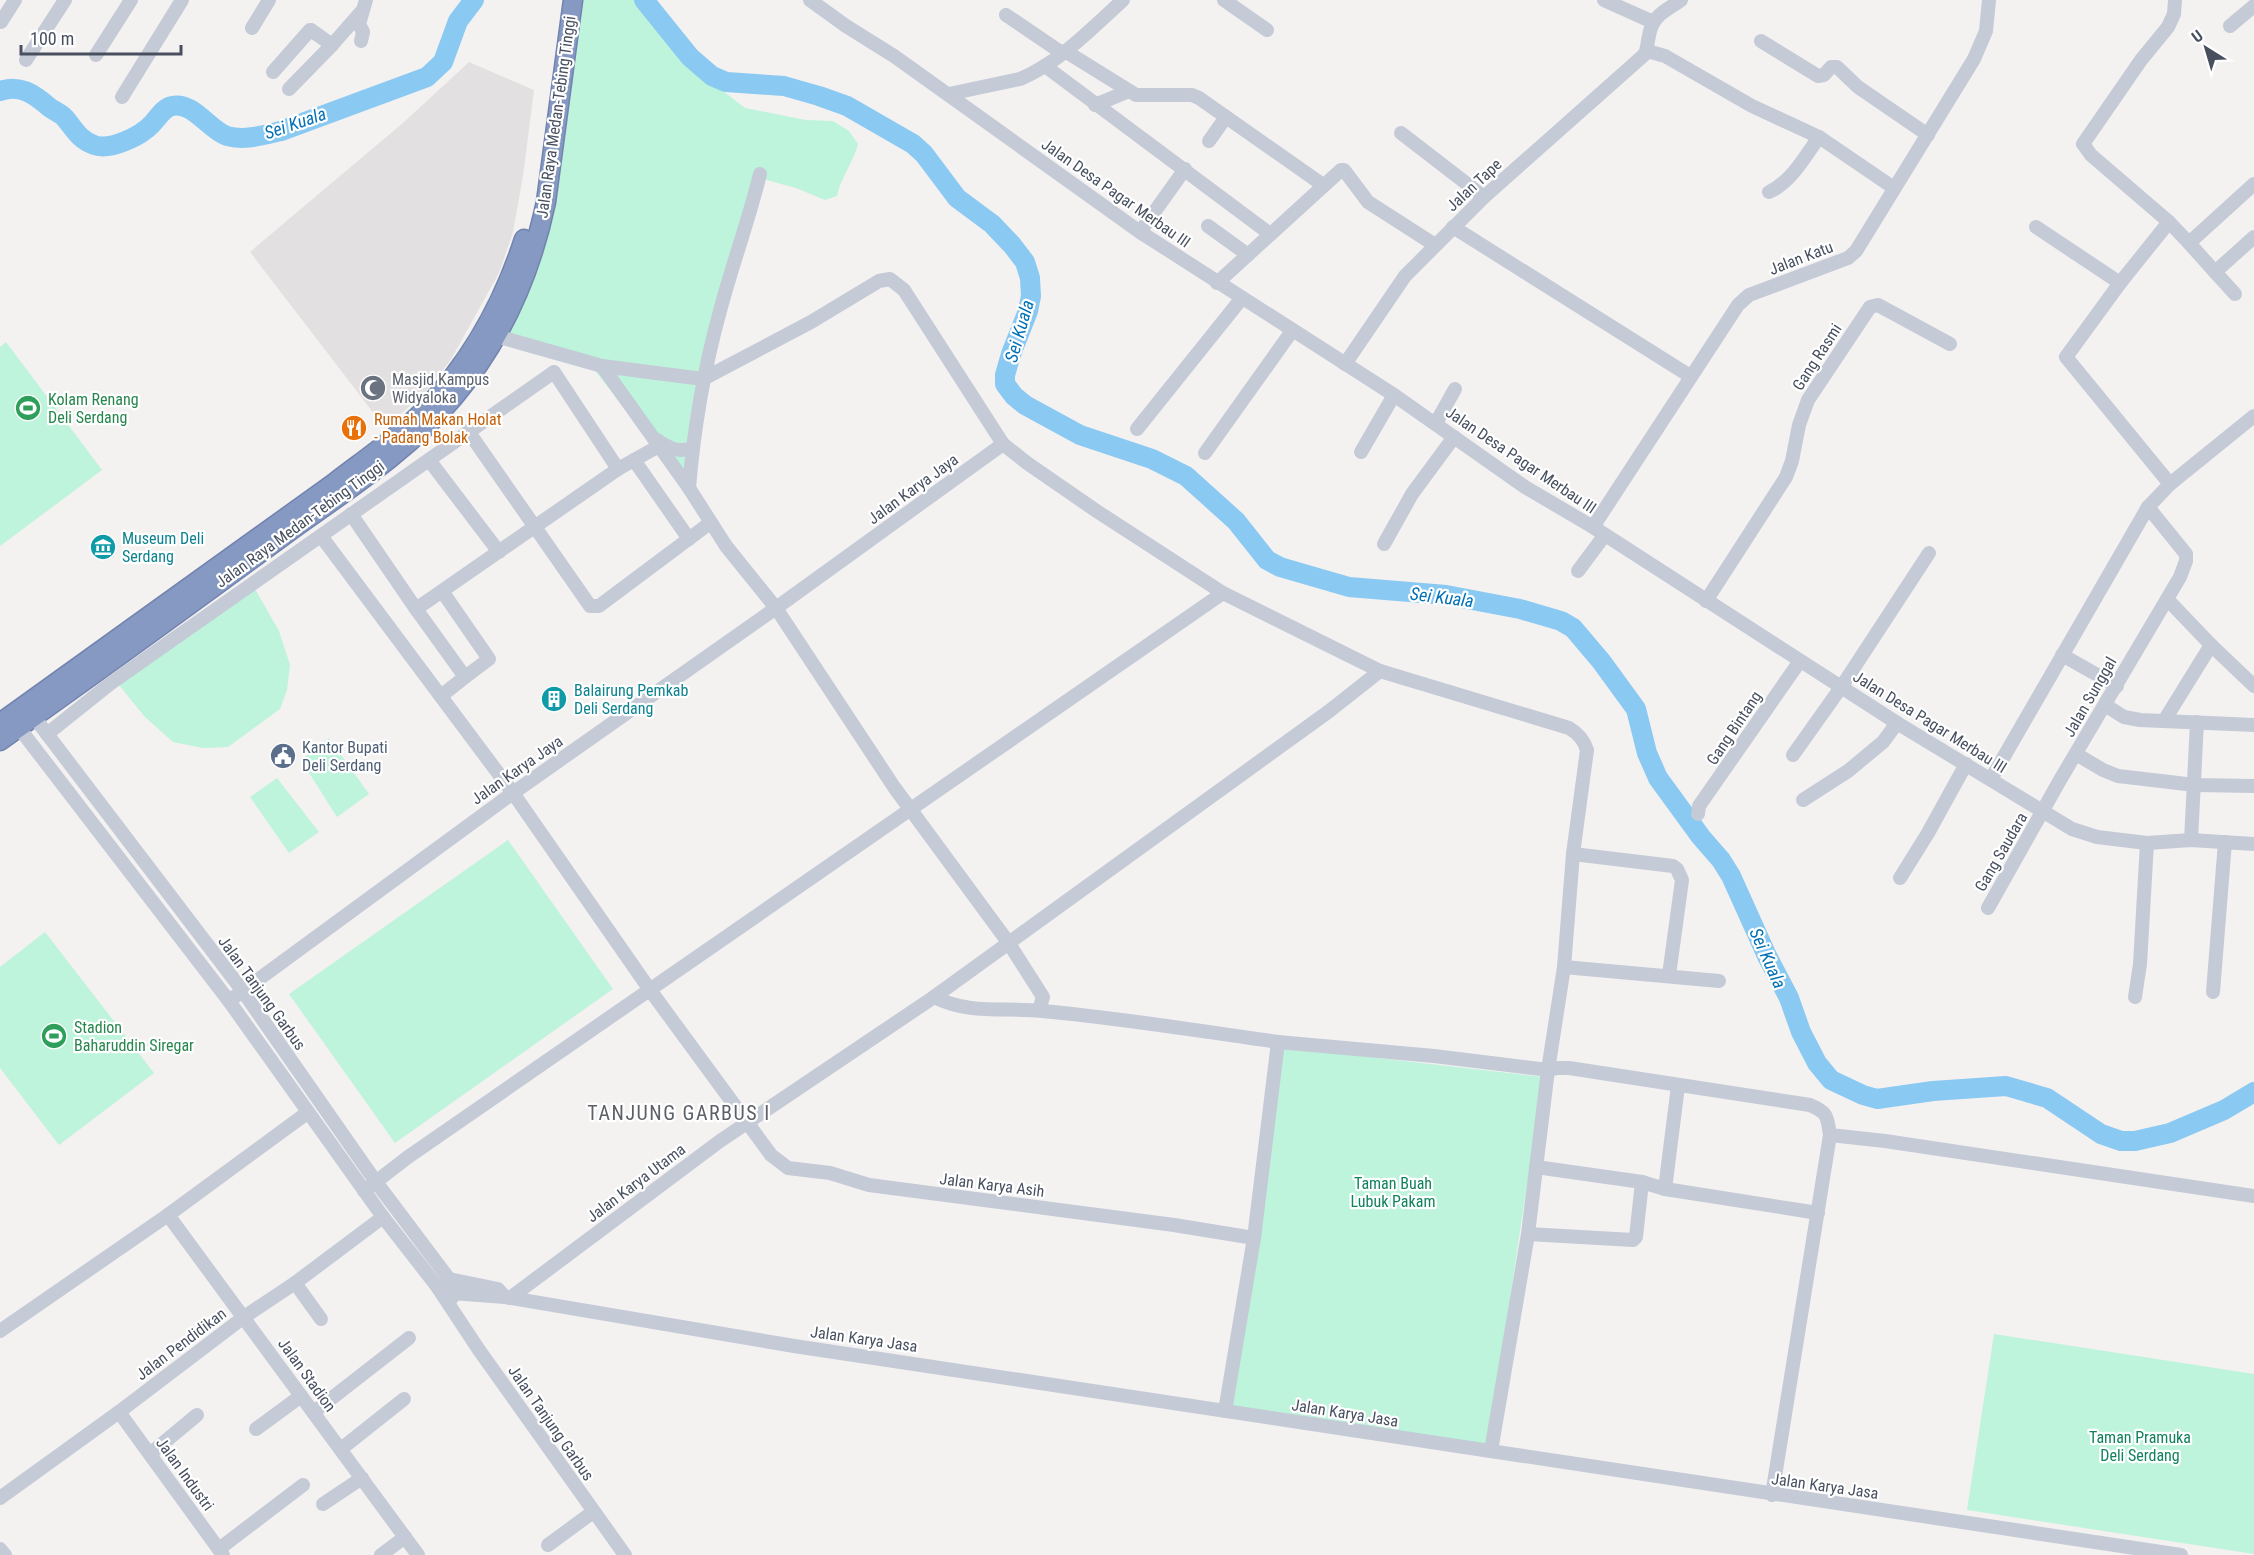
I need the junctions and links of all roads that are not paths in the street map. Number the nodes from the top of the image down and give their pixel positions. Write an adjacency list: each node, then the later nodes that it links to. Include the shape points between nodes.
1 (15, 0): 18 (street)
2 (65, 0): 29 (street)
3 (131, 0): 28 (street)
4 (182, 0): 35 (street)
5 (269, 0): 21 (street)
6 (561, 0): 117 (highway, Jalan Raya Medan-Tebing Tinggi, via 529,225 498,304 458,370 425,410 378,450)
7 (573, 0): 65 (highway, Jalan Raya Medan-Tebing Tinggi, via 540,230 528,268)
8 (810, 0): 34 (street, Jalan Desa Pagar Merbau III)
9 (1224, 0): 22 (street)
10 (1604, 0): 19 (street)
11 (1681, 0): 19 (street)
12 (2175, 0): 49 (street, via 2168,27 2140,60 2083,144)
13 (1118, 1): 27 (street, via 1092,30)
14 (364, 6): 23 (street, via 359,24 363,32); 25 (street)
15 (1988, 6): 39 (street, Jalan Katu, via 1986,31 1974,59)
16 (2254, 6): 20 (street)
17 (1006, 15): 27 (street)
18 (1, 22)
19 (1653, 22): 26 (street)
20 (2230, 26)
21 (252, 28)
22 (1267, 30)
23 (361, 41)
24 (1761, 41): 39 (street, via 1818,76 1838,67 1858,87)
25 (332, 45): 31 (street, via 310,30); 32 (street)
26 (1648, 45): 40 (street, via 1752,106); 48 (street, Jalan Tape)
27 (1064, 52): 30 (street); 33 (street)
28 (96, 55)
29 (26, 60)
30 (1044, 66): 34 (street, via 1020,79); 36 (street)
31 (273, 72)
32 (289, 89)
33 (1129, 91): 36 (street); 37 (street, via 1140,96 1192,95)
34 (951, 96): 53 (street, Jalan Desa Pagar Merbau III)
35 (122, 97)
36 (1089, 99): 42 (street)
37 (1226, 117): 41 (street); 45 (street)
38 (1401, 133): 48 (street)
39 (1928, 135): 46 (street, Jalan Katu)
40 (1819, 137): 46 (street); 47 (street, via 1797,168)
41 (1209, 141)
42 (1185, 169): 53 (street); 54 (street)
43 (760, 174): 72 (street)
44 (2254, 184): 56 (street)
45 (1323, 185): 54 (street); 57 (street, via 1344,170 1368,202)
46 (1894, 188): 71 (street, Jalan Katu, via 1856,251 1848,258 1749,295 1730,314)
47 (1769, 192)
48 (1484, 197): 51 (street, Jalan Tape)
49 (2169, 222): 56 (street); 61 (street)
50 (1208, 226): 58 (street)
51 (1453, 227): 57 (street, Jalan Tape); 71 (street)
52 (2036, 227): 61 (street)
53 (1140, 232): 60 (street, Jalan Desa Pagar Merbau III)
54 (1270, 234): 58 (street)
55 (2254, 237): 59 (street)
56 (2188, 243): 59 (street)
57 (1435, 245): 68 (street, Jalan Tape, via 1405,276)
58 (1248, 255): 60 (street)
59 (2215, 272): 62 (street)
60 (1217, 283): 63 (street, Jalan Desa Pagar Merbau III)
61 (2120, 283): 88 (street, via 2066,357)
62 (2235, 294)
63 (1242, 298): 64 (street, Jalan Desa Pagar Merbau III); 77 (street)
64 (1292, 330): 68 (street, Jalan Desa Pagar Merbau III); 84 (street)
65 (496, 336): 67 (street); 117 (highway, Jalan Raya Medan-Tebing Tinggi, via 454,397 394,454)
66 (1950, 344): 104 (street, Gang Rasmi, via 1878,305 1869,307 1808,400 1786,477)
67 (566, 356): 69 (street); 70 (street)
68 (1346, 364): 74 (street, Jalan Desa Pagar Merbau III)
69 (602, 366): 72 (street); 80 (street)
70 (554, 372): 78 (street); 87 (street)
71 (1689, 376): 94 (street, Jalan Katu)
72 (703, 379): 81 (street, via 879,281 890,279 904,290); 82 (street)
73 (1455, 389): 76 (street)
74 (1394, 395): 76 (street, Jalan Desa Pagar Merbau III); 83 (street)
75 (2254, 416): 88 (street)
76 (1436, 423): 79 (street, Jalan Desa Pagar Merbau III)
77 (1137, 429)
78 (468, 431): 85 (street); 93 (street)
79 (1454, 436): 94 (street, Jalan Desa Pagar Merbau III, via 1525,487); 97 (street, via 1412,494)
80 (656, 442): 82 (street, via 676,450); 86 (street); 89 (street)
81 (1003, 444): 102 (street, via 1098,512); 105 (street, Jalan Karya Jaya)
82 (692, 448): 89 (street)
83 (1361, 452)
84 (1205, 453)
85 (429, 460): 91 (street); 98 (street)
86 (634, 460): 87 (street); 96 (street)
87 (618, 469): 93 (street)
88 (2170, 484): 90 (street)
89 (689, 488): 92 (street)
90 (2148, 507): 103 (street, Jalan Sunggal, via 2186,554); 108 (street)
91 (351, 514): 95 (street); 106 (street)
92 (710, 523): 96 (street); 105 (street)
93 (534, 527): 96 (street, via 595,608); 98 (street)
94 (1598, 532): 100 (street, Jalan Katu); 104 (street, Jalan Desa Pagar Merbau III)
95 (321, 536): 115 (street, Jalan Karya Asih); 123 (street, via 111,683)
96 (689, 539)
97 (1384, 544)
98 (499, 552): 101 (street)
99 (1929, 553): 112 (street)
100 (1578, 571)
101 (442, 591): 106 (street); 111 (street, via 489,658)
102 (1223, 593): 110 (street); 133 (street)
103 (2168, 600): 107 (street); 113 (street, Jalan Sunggal)
104 (1706, 601): 109 (street, Jalan Desa Pagar Merbau III)
105 (776, 608): 131 (street, Jalan Karya Jaya); 133 (street)
106 (416, 609): 111 (street)
107 (2211, 645): 114 (street); 118 (street)
108 (2062, 655): 113 (street); 128 (street)
109 (1800, 661): 112 (street, Jalan Desa Pagar Merbau III); 135 (street, Gang Bintang, via 1699,806)
110 (1380, 671): 140 (street, via 1578,734 1587,750); 143 (street, Jalan Karya Utama)
111 (465, 678): 115 (street)
112 (1842, 686): 121 (street, Jalan Desa Pagar Merbau III); 126 (street)
113 (2117, 686): 116 (street, Jalan Sunggal)
114 (2254, 686)
115 (441, 696): 131 (street, Jalan Karya Asih)
116 (2105, 705): 118 (street, via 2132,719); 125 (street, Jalan Sunggal)
117 (30, 711): 120 (highway, Jalan Raya Medan-Tebing Tinggi); 123 (street, Jalan Tanjung Garbus)
118 (2164, 721): 119 (street)
119 (2197, 722): 122 (street); 129 (street)
120 (10, 723): 124 (highway, Jalan Raya Medan-Tebing Tinggi); 152 (street, Jalan Tanjung Garbus)
121 (1897, 723): 127 (street, Jalan Desa Pagar Merbau III); 132 (street, via 1882,742 1848,771)
122 (2254, 725)
123 (47, 734): 147 (street, Jalan Tanjung Garbus)
124 (0, 741)
125 (2076, 754): 129 (street, via 2118,776); 134 (street, Jalan Sunggal)
126 (1793, 756)
127 (1966, 764): 128 (street, Jalan Desa Pagar Merbau III); 141 (street)
128 (1991, 779): 134 (street, Jalan Desa Pagar Merbau III)
129 (2195, 785): 130 (street); 136 (street)
130 (2254, 786)
131 (513, 793): 147 (street, Jalan Karya Jaya); 148 (street, Jalan Karya Asih)
132 (1803, 800)
133 (910, 810): 143 (street); 148 (street)
134 (2043, 812): 138 (street, Jalan Desa Pagar Merbau III, via 2072,829 2097,837); 142 (street, Gang Saudara)
135 (1698, 814)
136 (2191, 840): 137 (street, Jalan Desa Pagar Merbau III); 138 (street, Jalan Desa Pagar Merbau III)
137 (2225, 842): 139 (street, Jalan Desa Pagar Merbau III); 149 (street)
138 (2147, 843): 151 (street)
139 (2254, 844)
140 (1573, 854): 144 (street); 145 (street, via 1677,869 1682,880)
141 (1900, 878)
142 (1989, 908)
143 (1008, 942): 150 (street, Jalan Karya Utama); 153 (street, via 1043,997)
144 (1564, 967): 145 (street); 155 (street)
145 (1669, 975): 146 (street)
146 (1719, 981)
147 (242, 990): 152 (street, Jalan Karya Jaya); 161 (street, Jalan Tanjung Garbus)
148 (650, 990): 158 (street, Jalan Karya Asih); 161 (street)
149 (2213, 992)
150 (934, 997): 153 (street, via 950,1005); 158 (street, Jalan Karya Utama)
151 (2135, 997)
152 (229, 1001): 157 (street, Jalan Tanjung Garbus)
153 (1039, 1010): 154 (street)
154 (1278, 1042): 155 (street); 170 (street)
155 (1548, 1070): 156 (street, via 1569,1068); 160 (street)
156 (1678, 1086): 159 (street, via 1810,1105 1828,1117); 163 (street)
157 (307, 1113): 164 (street, Jalan Tanjung Garbus); 167 (street)
158 (748, 1122): 170 (street, Jalan Karya Asih, via 771,1155 788,1168 830,1173 869,1185); 174 (street, Jalan Karya Utama)
159 (1830, 1135): 165 (street); 166 (street)
160 (1536, 1167): 162 (street); 169 (street)
161 (376, 1182): 164 (street); 171 (street, Jalan Tanjung Garbus)
162 (1642, 1182): 163 (street); 169 (street, via 1633,1240)
163 (1665, 1189): 166 (street)
164 (364, 1191): 168 (street, Jalan Tanjung Garbus)
165 (2254, 1196)
166 (1818, 1213): 192 (street)
167 (168, 1215): 176 (street, Jalan Stadion); 178 (street)
168 (383, 1217): 171 (street, Jalan Tanjung Garbus); 172 (street, Jalan Pendidikan)
169 (1528, 1234): 188 (street)
170 (1254, 1238): 182 (street)
171 (442, 1282): 173 (street, Jalan Karya Jasa); 174 (street, Jalan Karya Jasa, via 498,1289); 175 (street, Jalan Tanjung Garbus)
172 (296, 1283): 176 (street, Jalan Pendidikan); 177 (street)
173 (452, 1293): 174 (street, Jalan Karya Jasa); 175 (street, Jalan Tanjung Garbus)
174 (508, 1297): 182 (street, Jalan Karya Jasa, via 787,1345)
175 (453, 1309): 195 (street, Jalan Tanjung Garbus)
176 (244, 1317): 180 (street, Jalan Stadion); 183 (street, Jalan Pendidikan)
177 (321, 1319)
178 (0, 1331)
179 (409, 1338): 184 (street)
180 (301, 1396): 184 (street, Jalan Stadion); 186 (street)
181 (404, 1399): 187 (street)
182 (1225, 1411): 188 (street, Jalan Karya Jasa)
183 (119, 1412): 189 (street, Jalan Industri); 193 (street, Jalan Pendidikan)
184 (314, 1412): 187 (street, Jalan Stadion)
185 (197, 1415): 189 (street)
186 (256, 1429)
187 (340, 1449): 190 (street, Jalan Stadion)
188 (1491, 1451): 192 (street, Jalan Karya Jasa)
189 (150, 1454): 199 (street, Jalan Industri)
190 (362, 1478): 194 (street); 196 (street, Jalan Stadion)
191 (303, 1485): 199 (street)
192 (1772, 1495): 204 (street, Jalan Karya Jasa)
193 (0, 1498)
194 (323, 1504)
195 (593, 1512): 197 (street); 200 (street, Jalan Tanjung Garbus)
196 (405, 1537): 202 (street); 203 (street, Jalan Stadion)
197 (548, 1545)
198 (0, 1549): 201 (street)
199 (221, 1552)
200 (622, 1554)
201 (5, 1555)
202 (381, 1555)
203 (418, 1555)
204 (2181, 1555)

